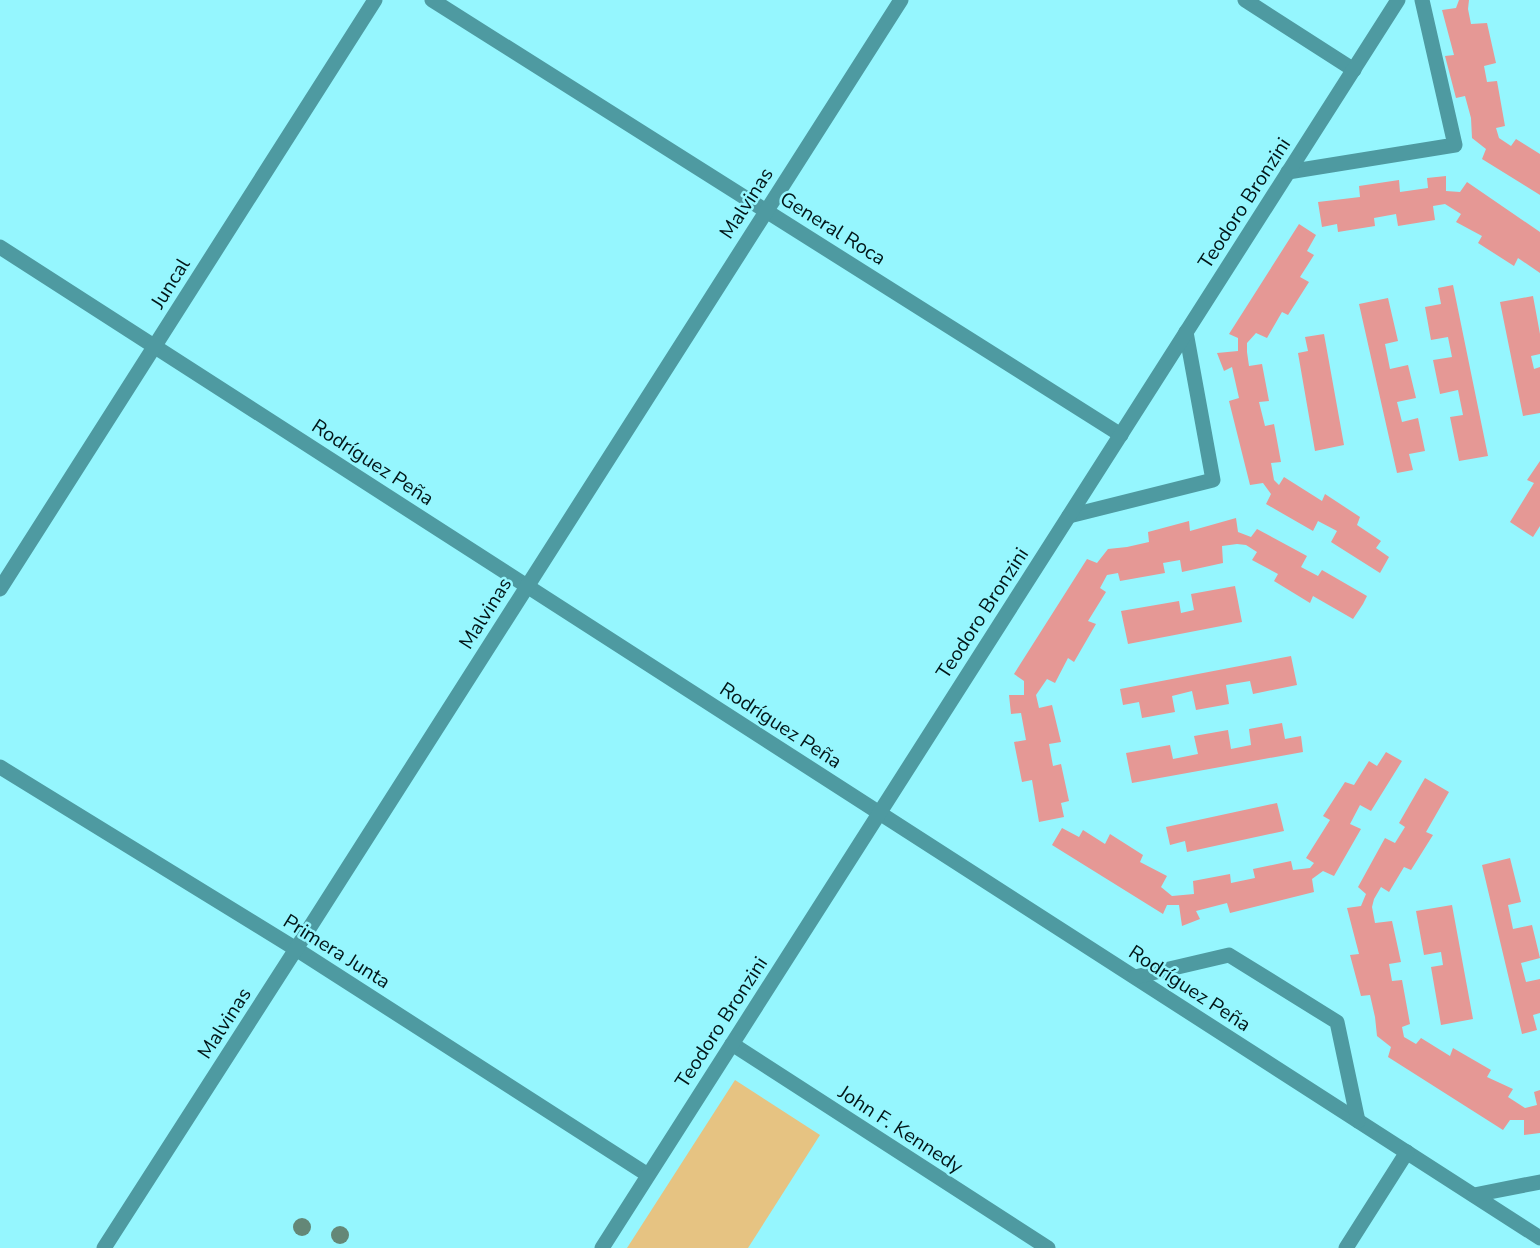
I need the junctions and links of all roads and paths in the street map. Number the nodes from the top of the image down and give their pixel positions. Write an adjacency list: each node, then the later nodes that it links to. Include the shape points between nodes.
1 (375, 0): 12 (street, Juncal)
2 (432, 0): 9 (street, General Roca)
3 (901, 0): 9 (street, Malvinas)
4 (1245, 0): 7 (street)
5 (1398, 0): 7 (street, Teodoro Bronzini)
6 (1422, 0): 8 (street, via 1455,145)
7 (1354, 69): 8 (street, Teodoro Bronzini)
8 (1288, 172): 11 (street, Teodoro Bronzini)
9 (766, 211): 13 (street, General Roca); 15 (street, Malvinas)
10 (0, 247): 12 (street, Rodríguez Peña)
11 (1186, 332): 13 (street, Teodoro Bronzini); 14 (street, via 1213,480)
12 (155, 346): 15 (street, Rodríguez Peña); 16 (street, Juncal)
13 (1121, 435): 14 (street, Teodoro Bronzini)
14 (1070, 516): 18 (street, Teodoro Bronzini)
15 (527, 586): 18 (street, Rodríguez Peña); 19 (street, Malvinas)
16 (0, 589)
17 (0, 768): 19 (street, Primera Junta)
18 (880, 813): 20 (street, Rodríguez Peña); 21 (street, Teodoro Bronzini)
19 (296, 950): 24 (street, Primera Junta); 28 (street, Malvinas)
20 (1135, 977): 22 (street, Rodríguez Peña); 22 (street, via 1228,955 1337,1022)
21 (732, 1044): 24 (street, Teodoro Bronzini); 30 (street, John F. Kennedy)
22 (1358, 1120): 23 (street, Rodríguez Peña)
23 (1407, 1152): 26 (street, Rodríguez Peña); 31 (street)
24 (648, 1175): 29 (street, Teodoro Bronzini)
25 (1540, 1182): 26 (street)
26 (1474, 1195): 27 (street, Rodríguez Peña)
27 (1540, 1238)
28 (104, 1248)
29 (602, 1248)
30 (1048, 1248)
31 (1346, 1248)

